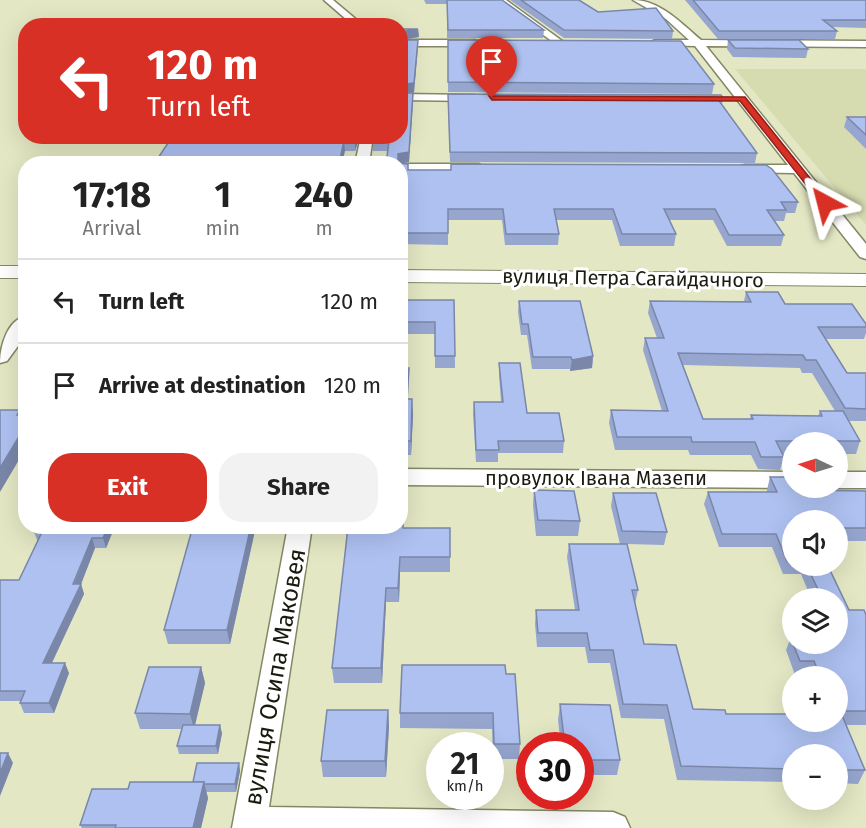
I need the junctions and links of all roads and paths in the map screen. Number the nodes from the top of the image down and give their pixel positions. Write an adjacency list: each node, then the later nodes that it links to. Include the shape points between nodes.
1 (328, 0): 4 (street)
2 (500, 0): 8 (street)
3 (637, 0): 11 (street, via 669,17)
4 (350, 18)
5 (408, 43): 6 (street)
6 (492, 43)
7 (537, 43): 8 (street)
8 (560, 43): 9 (street)
9 (571, 43)
10 (640, 43): 11 (street)
11 (698, 43): 12 (street); 18 (street, via 736,99)
12 (866, 44)
13 (408, 97): 14 (street)
14 (483, 98)
15 (408, 168): 16 (street)
16 (494, 168)
17 (728, 169): 18 (street)
18 (798, 169): 19 (street)
19 (866, 254)
20 (0, 272): 21 (street)
21 (18, 272)
22 (408, 276): 23 (street, вулиця Петра Сагайдачного)
23 (866, 280)
24 (18, 332): 25 (street)
25 (0, 357)
26 (408, 477): 27 (street, провулок Івана Мазепи)
27 (782, 480)
28 (848, 480): 29 (street)
29 (866, 480)
30 (299, 534): 31 (street, вулиця Осипа Маковея)
31 (250, 825): 32 (street)
32 (613, 828)

